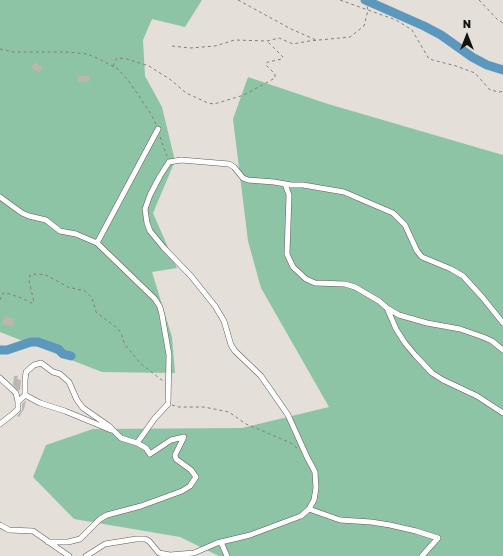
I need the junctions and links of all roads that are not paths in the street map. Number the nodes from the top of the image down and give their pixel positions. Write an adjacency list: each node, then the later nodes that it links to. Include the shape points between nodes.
1 (158, 129): 4 (street)
2 (285, 184): 5 (street, via 288,195 287,254 293,267 306,279 315,283 355,287); 6 (street, via 344,192 393,213 405,225 417,252 422,257 463,276); 15 (street, via 243,178 234,167 222,163 181,160 169,162 150,195 145,217 150,231 192,276 215,306 224,321 235,351 261,376 288,415 315,472 316,488)
3 (0, 197): 4 (street, via 22,213 46,220 60,231 82,236)
4 (97, 243): 14 (street, via 155,299 160,307 169,355 168,404)
5 (387, 308): 7 (street, via 399,315 483,337); 11 (street, via 405,343 432,373)
6 (503, 323)
7 (503, 350)
8 (0, 378): 10 (street, via 16,393)
9 (25, 395): 10 (street); 13 (street); 13 (street, via 26,372 41,363 69,382 83,408)
10 (18, 402): 12 (street, via 18,409)
11 (503, 413)
12 (0, 424)
13 (116, 433): 14 (street, via 121,438)
14 (137, 443): 17 (street, via 150,454 171,440 184,437 175,455 176,459 196,477 190,486 141,506 107,515 80,539)
15 (309, 509): 18 (street, via 301,516 284,523); 22 (street, via 340,520 390,525 438,538)
16 (0, 525): 17 (street, via 9,530 33,531)
17 (48, 542): 19 (street)
18 (221, 542): 20 (street, via 194,553 170,555 159,553 145,539 136,539 105,544); 21 (street)
19 (69, 556)
20 (86, 556)
21 (228, 556)
22 (422, 556)

